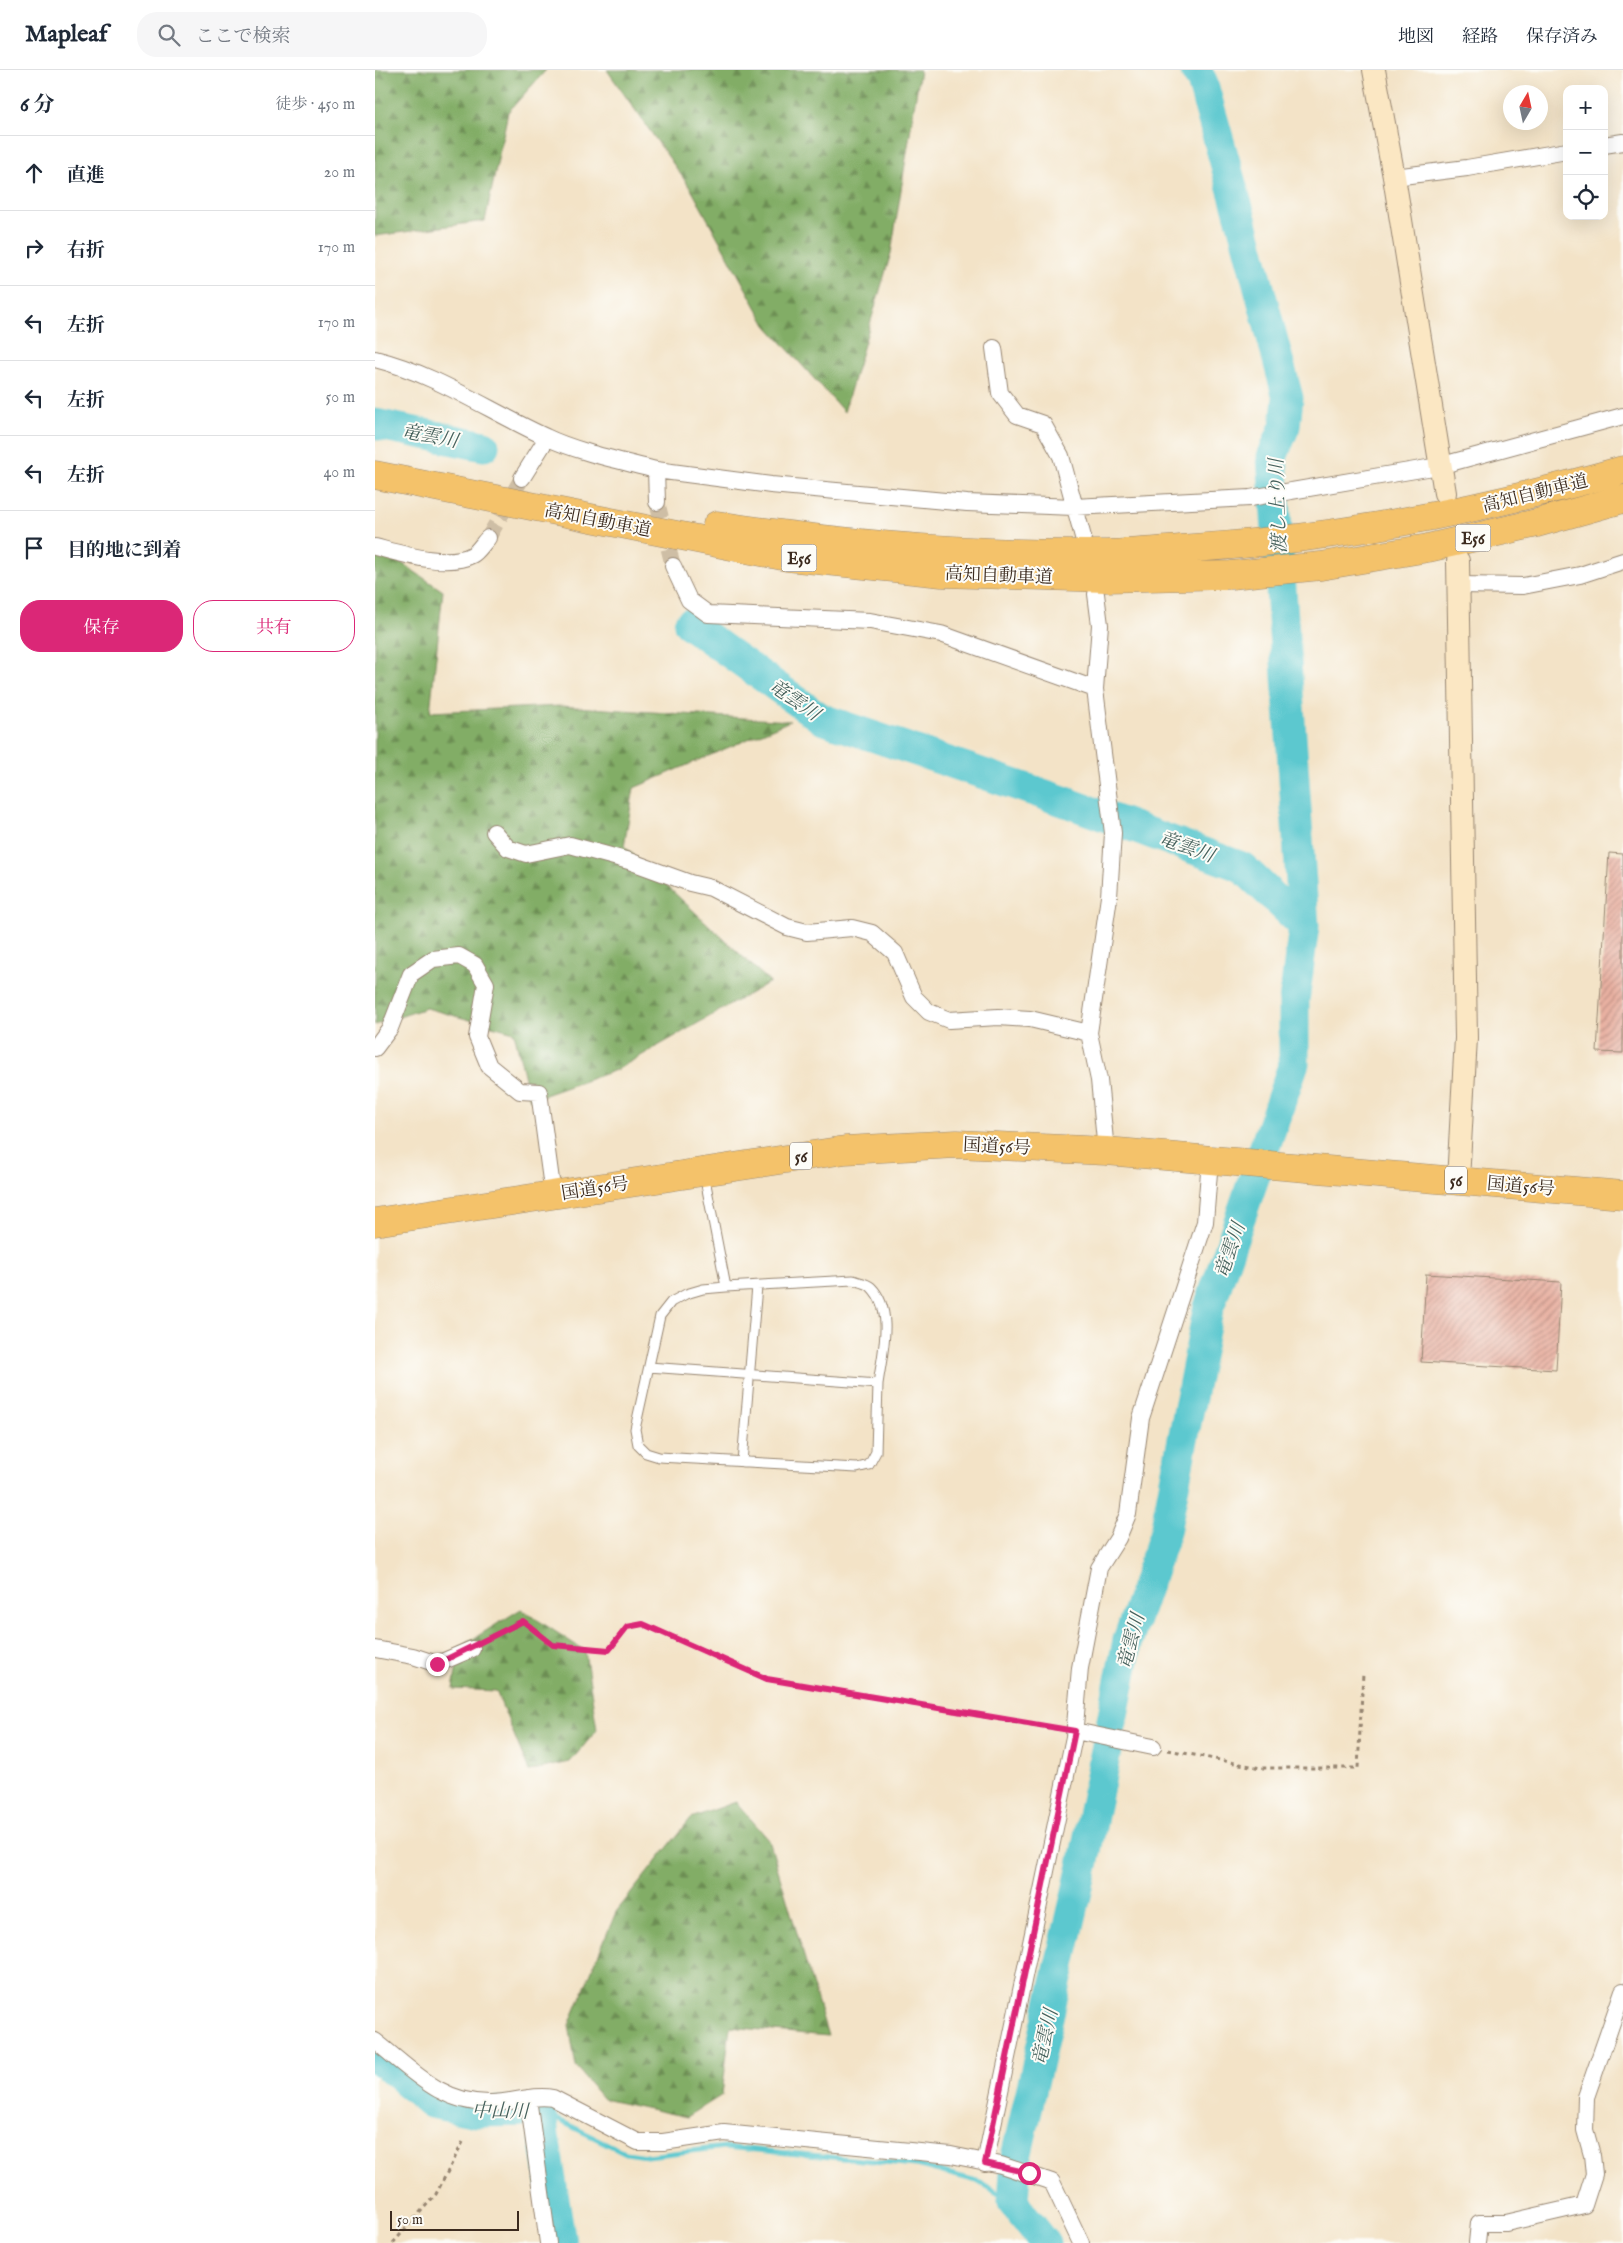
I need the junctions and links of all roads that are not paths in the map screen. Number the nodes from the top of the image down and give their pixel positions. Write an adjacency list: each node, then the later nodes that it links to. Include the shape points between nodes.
1 (1374, 70): 5 (street)
2 (1623, 142): 3 (street)
3 (1608, 144)
4 (1563, 152): 5 (street)
5 (1394, 177): 10 (street)
6 (994, 348): 18 (street, via 1001,394 1017,415 1043,424 1061,456)
7 (375, 359): 9 (street, via 446,386)
8 (1623, 416): 10 (street)
9 (547, 438): 11 (street); 14 (street)
10 (1439, 466): 15 (street); 18 (street, via 1250,498)
11 (656, 470): 17 (street); 18 (street, via 771,485 967,503)
12 (1623, 470): 13 (highway, 高知自動車道 / E56, via 1522,498 1321,536 1232,546 1107,554 941,550 793,537)
13 (375, 475): 16 (highway, 高知自動車道 / E56, via 787,557 942,573 1107,578 1231,575 1321,566 1427,548 1537,524)
14 (522, 478)
15 (1445, 493)
16 (1623, 499)
17 (657, 502)
18 (1075, 507): 19 (street)
19 (1083, 537)
20 (488, 538): 21 (street, via 474,554 457,561)
21 (375, 548)
22 (1459, 561): 25 (street)
23 (1623, 561): 25 (street, via 1580,575 1523,586)
24 (673, 566): 27 (street, via 689,600 708,614 870,621 933,632)
25 (1459, 585): 34 (street, via 1466,1038)
26 (1096, 594): 27 (street, via 1100,625)
27 (1095, 690): 29 (street, via 1113,833 1109,897)
28 (494, 832): 29 (street, via 508,848 526,854 570,846 711,888 787,927 807,932 852,928 872,933 895,953 914,997 929,1012 949,1020 1030,1019)
29 (1089, 1033): 31 (street, via 1099,1080)
30 (375, 1048): 35 (street, via 390,1028 411,974 433,959 459,956 475,965 486,984 477,1037 489,1066 520,1091 539,1092)
31 (1106, 1151): 32 (highway, 国道56号 / 56); 33 (highway, 国道56号 / 56, via 957,1144 845,1150)
32 (1221, 1161): 34 (highway, 国道56号 / 56); 46 (street, via 1205,1222 1141,1418 1128,1514 1118,1538 1099,1568 1080,1668)
33 (703, 1172): 35 (highway, 国道56号 / 56); 39 (lane)
34 (1459, 1180): 36 (highway, 国道56号 / 56)
35 (553, 1195): 37 (highway, 国道56号 / 56)
36 (1623, 1195)
37 (375, 1222)
38 (757, 1286): 39 (lane); 41 (lane); 42 (lane, via 853,1280 870,1286 883,1303 885,1331)
39 (726, 1287): 40 (lane, via 703,1289 671,1302 660,1316)
40 (649, 1367): 41 (lane); 43 (lane, via 635,1429 638,1445 646,1453 659,1457)
41 (749, 1374): 42 (lane); 43 (lane)
42 (878, 1384): 43 (lane, via 876,1452 869,1465 857,1468)
43 (742, 1462)
44 (375, 1648): 45 (street, via 437,1664)
45 (472, 1648)
46 (1075, 1731): 47 (street); 51 (street)
47 (1153, 1747)
48 (1623, 1991): 54 (street, via 1586,2096 1585,2130 1594,2174 1584,2205 1506,2223 1479,2223)
49 (375, 2041): 50 (street, via 430,2086 450,2096 470,2102 492,2103)
50 (528, 2098): 51 (street, via 553,2098 638,2142 663,2142 724,2133 951,2155); 52 (street)
51 (993, 2164): 53 (street, via 1052,2182)
52 (548, 2243)
53 (1081, 2243)
54 (1477, 2243)

